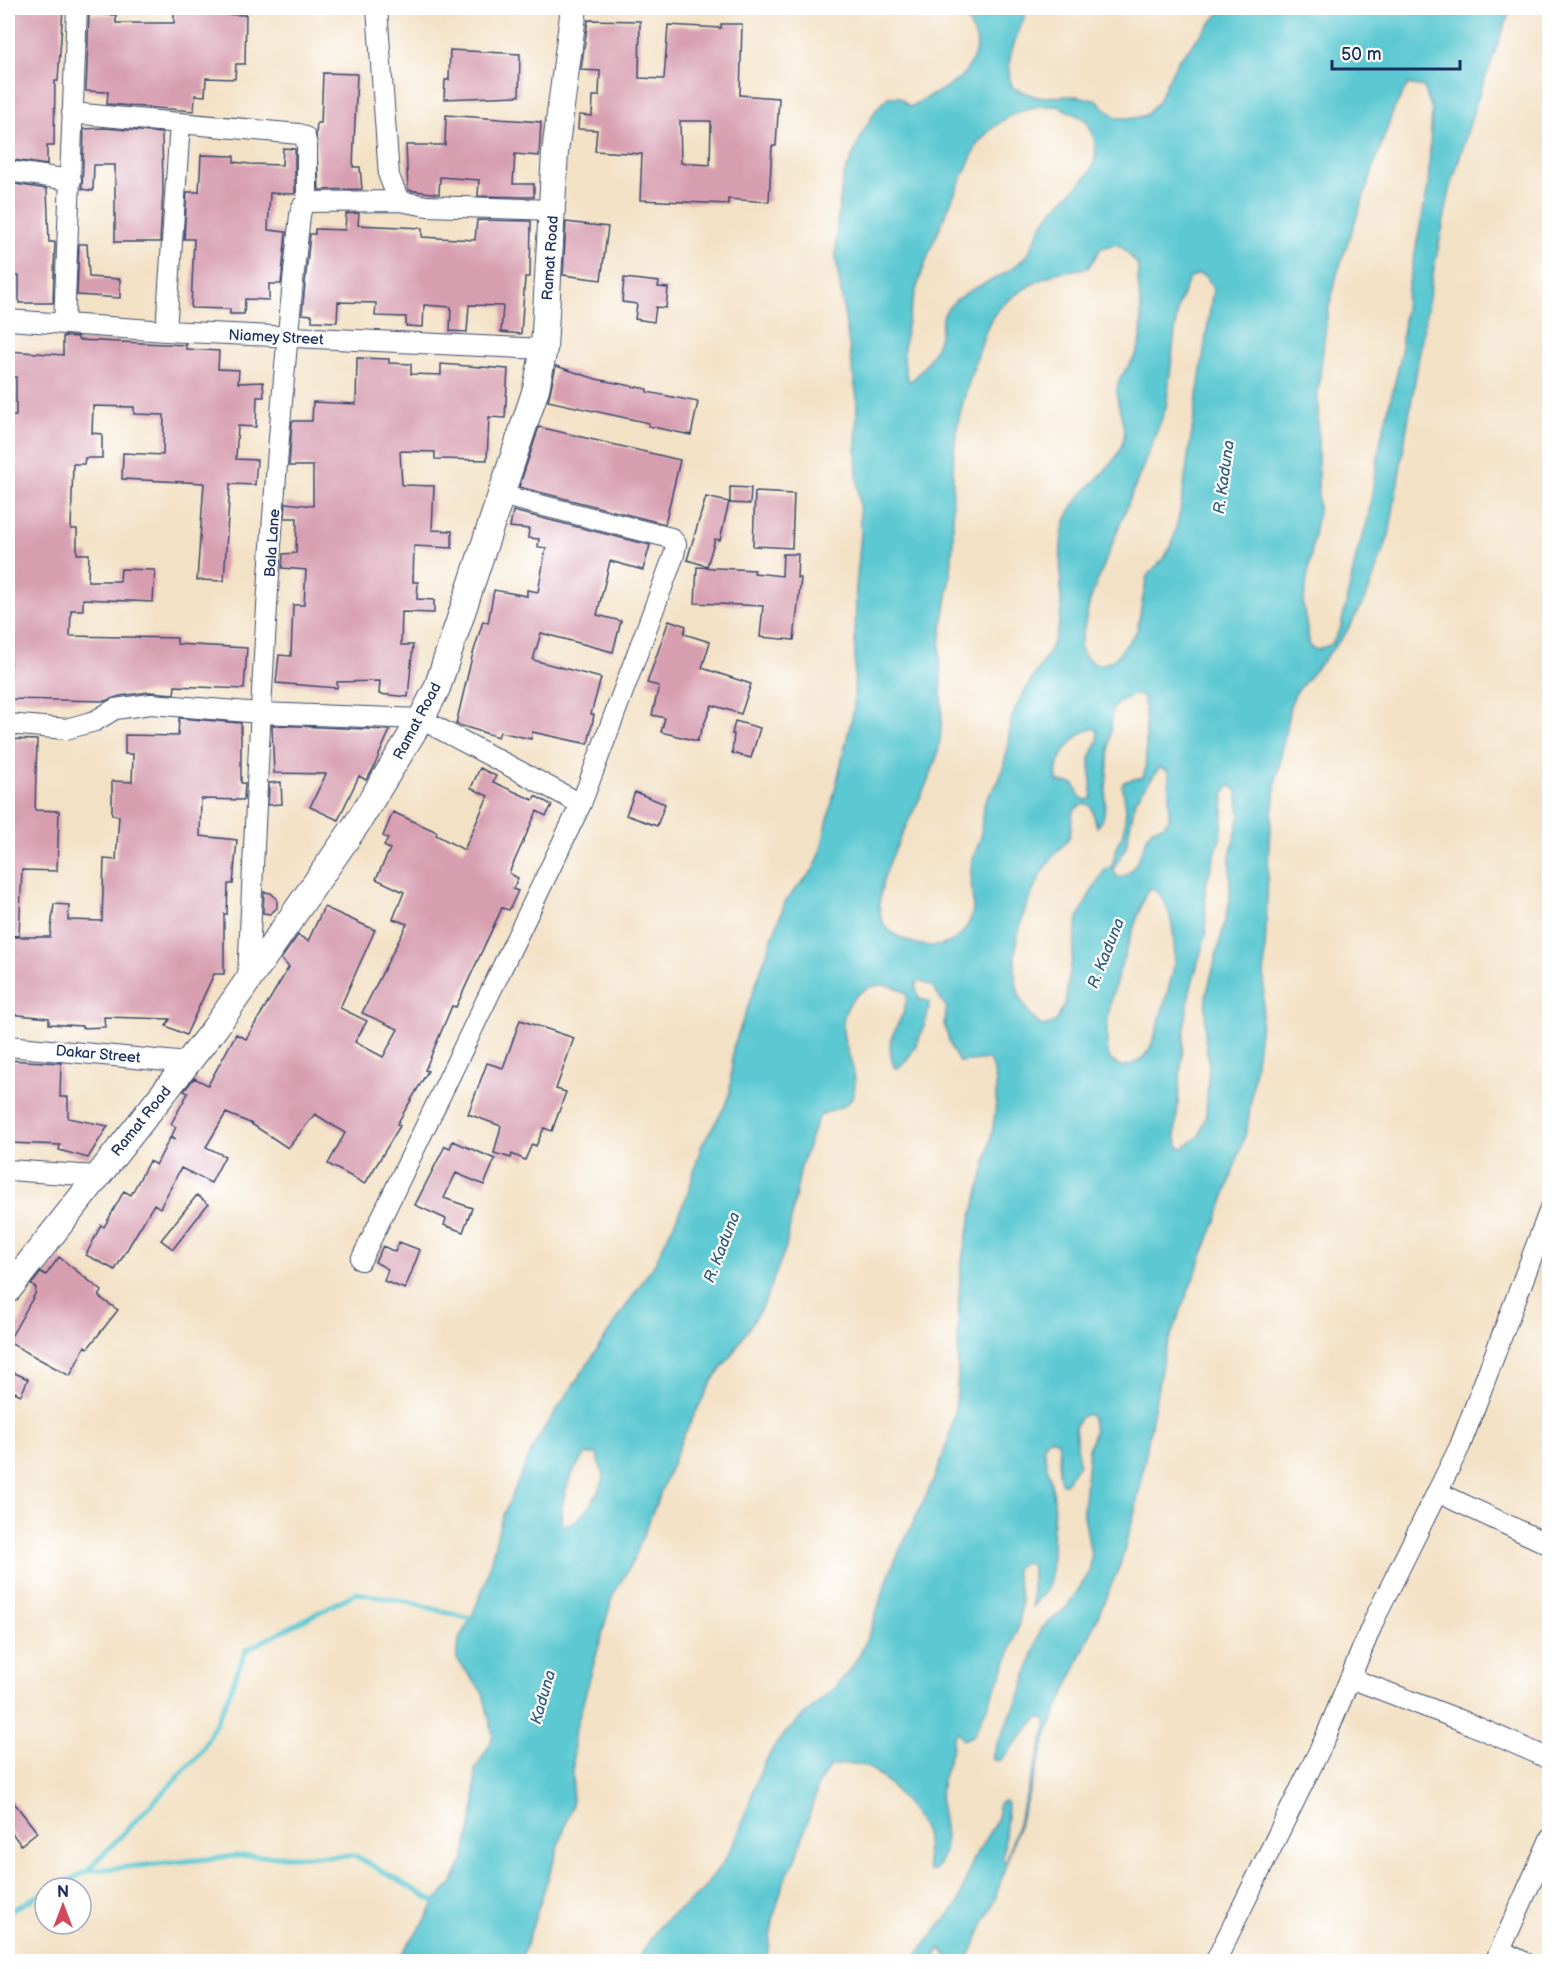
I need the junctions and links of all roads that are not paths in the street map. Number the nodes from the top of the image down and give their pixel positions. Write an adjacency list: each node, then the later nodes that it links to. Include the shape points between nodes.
1 (77, 8): 4 (street)
2 (377, 8): 8 (street, via 389,176)
3 (574, 8): 10 (street, Ramat Road, via 555,152)
4 (72, 113): 5 (street); 7 (street)
5 (180, 123): 9 (street, Bala Lane, via 305,137); 13 (street)
6 (8, 171): 7 (street)
7 (71, 180): 12 (street)
8 (399, 201): 9 (street); 10 (street, via 427,206)
9 (307, 202): 14 (street, Bala Lane, via 300,215)
10 (553, 210): 15 (street, Ramat Road)
11 (8, 320): 12 (street, Niamey Street)
12 (64, 324): 13 (street, Niamey Street)
13 (166, 331): 14 (street, Niamey Street)
14 (287, 337): 15 (street, Niamey Street); 17 (street, Bala Lane)
15 (544, 349): 16 (street, Ramat Road, via 536,389)
16 (500, 495): 18 (street, Ramat Road, via 437,688); 20 (street, via 671,538 675,544)
17 (260, 713): 18 (street); 19 (street, via 151,704 115,709 95,721 66,729); 21 (street, Bala Lane)
18 (422, 719): 20 (street); 21 (street, Ramat Road, via 358,822)
19 (8, 724)
20 (581, 804): 27 (street)
21 (248, 979): 23 (street, Ramat Road)
22 (8, 1046): 23 (street, Dakar Street)
23 (189, 1063): 25 (street, Ramat Road)
24 (8, 1170): 25 (street)
25 (96, 1176): 28 (street, Ramat Road)
26 (1550, 1209): 29 (street, via 1460,1446)
27 (362, 1260)
28 (8, 1290)
29 (1437, 1492): 30 (street); 31 (street)
30 (1550, 1545)
31 (1350, 1678): 32 (street); 35 (street, via 1324,1741)
32 (1550, 1759)
33 (1550, 1839): 34 (street)
34 (1498, 1956): 36 (street)
35 (1215, 1962)
36 (1524, 1962)

